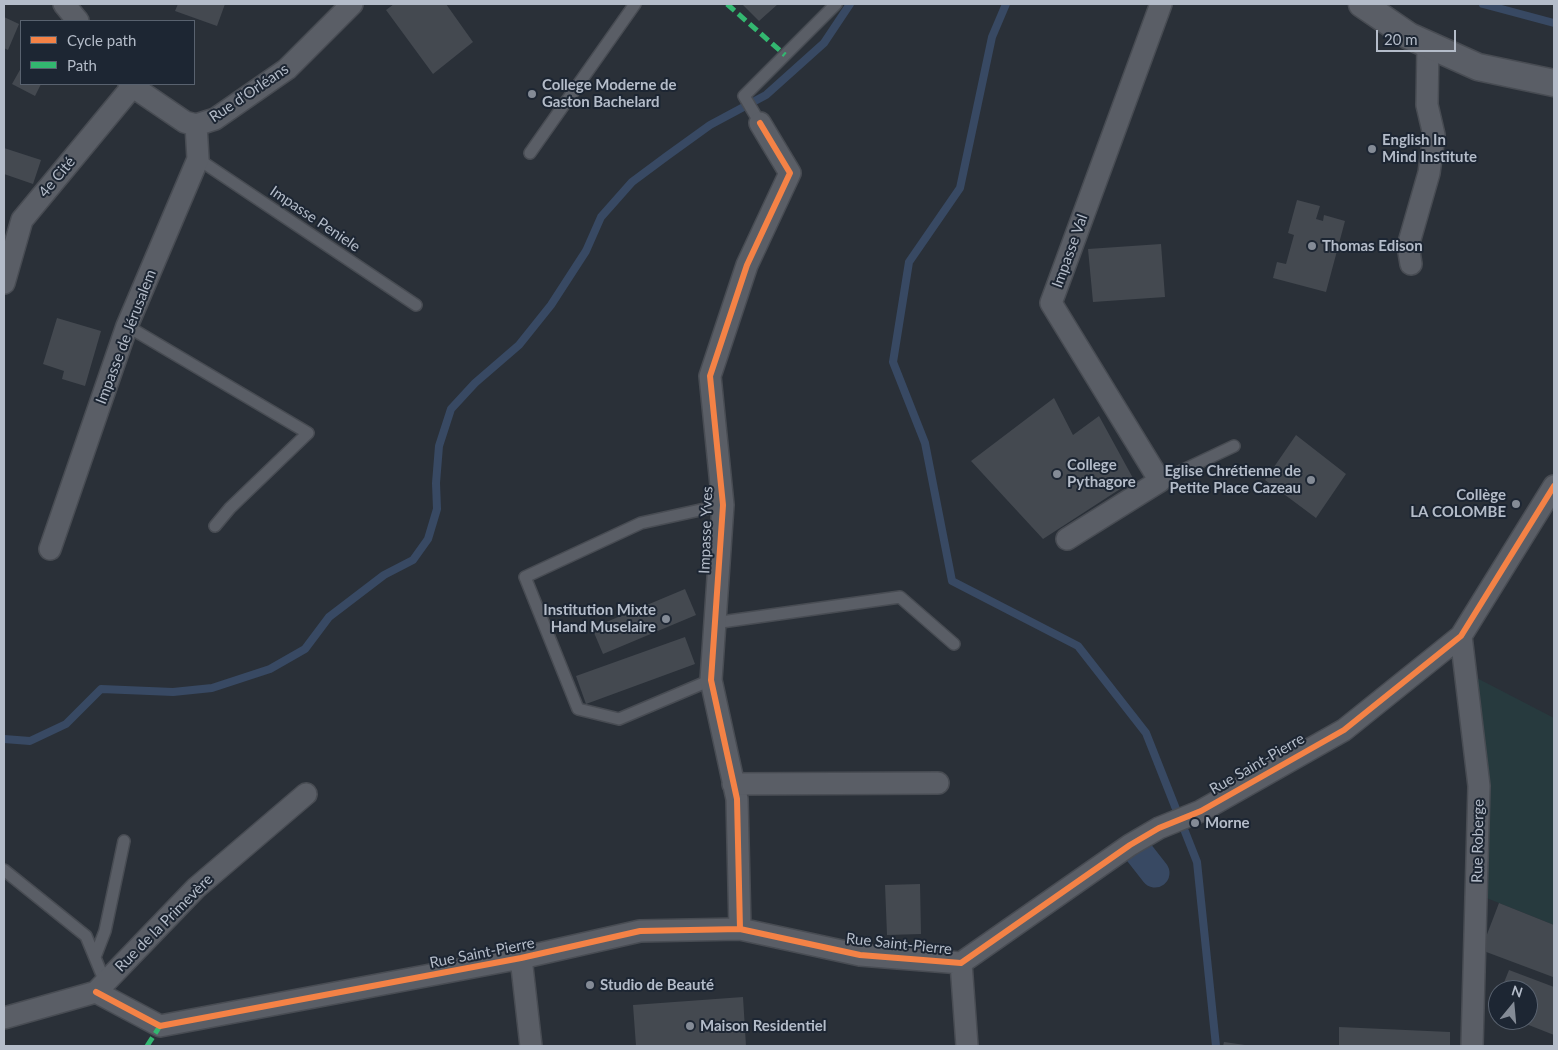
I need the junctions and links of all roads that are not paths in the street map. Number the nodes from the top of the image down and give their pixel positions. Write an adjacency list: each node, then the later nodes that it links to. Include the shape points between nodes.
1 (64, 4): 7 (street)
2 (352, 4): 12 (street, Rue d'Orléans, via 286,69 214,119)
3 (635, 4): 13 (lane)
4 (836, 4): 11 (lane, via 744,96)
5 (1161, 4): 21 (street, Impasse Val, via 1051,303)
6 (1362, 4): 8 (street, via 1409,36)
7 (77, 20)
8 (1428, 44): 9 (street, via 1478,67); 16 (street, via 1427,105 1434,135 1429,173 1408,246)
9 (1554, 83)
10 (131, 85): 12 (street, Rue d'Orléans, via 185,122); 15 (street, 4e Cité)
11 (760, 123): 23 (street, Impasse Yves, via 790,172 747,265 710,376)
12 (196, 125): 14 (street, Impasse de Jérusalem)
13 (530, 153)
14 (198, 159): 18 (lane, Impasse Peniele); 19 (street, Impasse de Jérusalem)
15 (13, 217): 17 (street, 4e Cité)
16 (1411, 264)
17 (4, 283)
18 (416, 305)
19 (127, 326): 24 (lane, via 308,434); 26 (street, Impasse de Jérusalem)
20 (1234, 446): 21 (lane)
21 (1160, 481): 25 (street)
22 (1554, 486): 28 (street, Rue Saint-Pierre)
23 (723, 505): 27 (street, Impasse Yves); 30 (lane, via 641,523 524,578 578,709 619,719)
24 (215, 526)
25 (1067, 539)
26 (50, 550)
27 (714, 623): 29 (lane, via 900,597); 30 (street, Impasse Yves)
28 (1461, 636): 39 (street, Rue Saint-Pierre, via 1344,730 1201,811 1159,828 1130,845); 44 (street, Rue Roberge, via 1479,786)
29 (954, 644)
30 (710, 680): 32 (street, Impasse Yves)
31 (938, 783): 32 (street)
32 (734, 784): 36 (street, Impasse Yves)
33 (306, 794): 40 (street, Rue de la Primevère, via 196,888)
34 (124, 841): 37 (lane, via 105,931)
35 (4, 870): 37 (lane, via 86,936)
36 (740, 930): 38 (street, Rue Saint-Pierre, via 640,931); 39 (street, Rue Saint-Pierre, via 860,955)
37 (95, 957): 40 (lane)
38 (522, 958): 40 (street, Rue Saint-Pierre, via 160,1026); 42 (street)
39 (960, 963): 43 (street)
40 (101, 987): 41 (street)
41 (4, 1018)
42 (531, 1046)
43 (967, 1046)
44 (1472, 1046)

